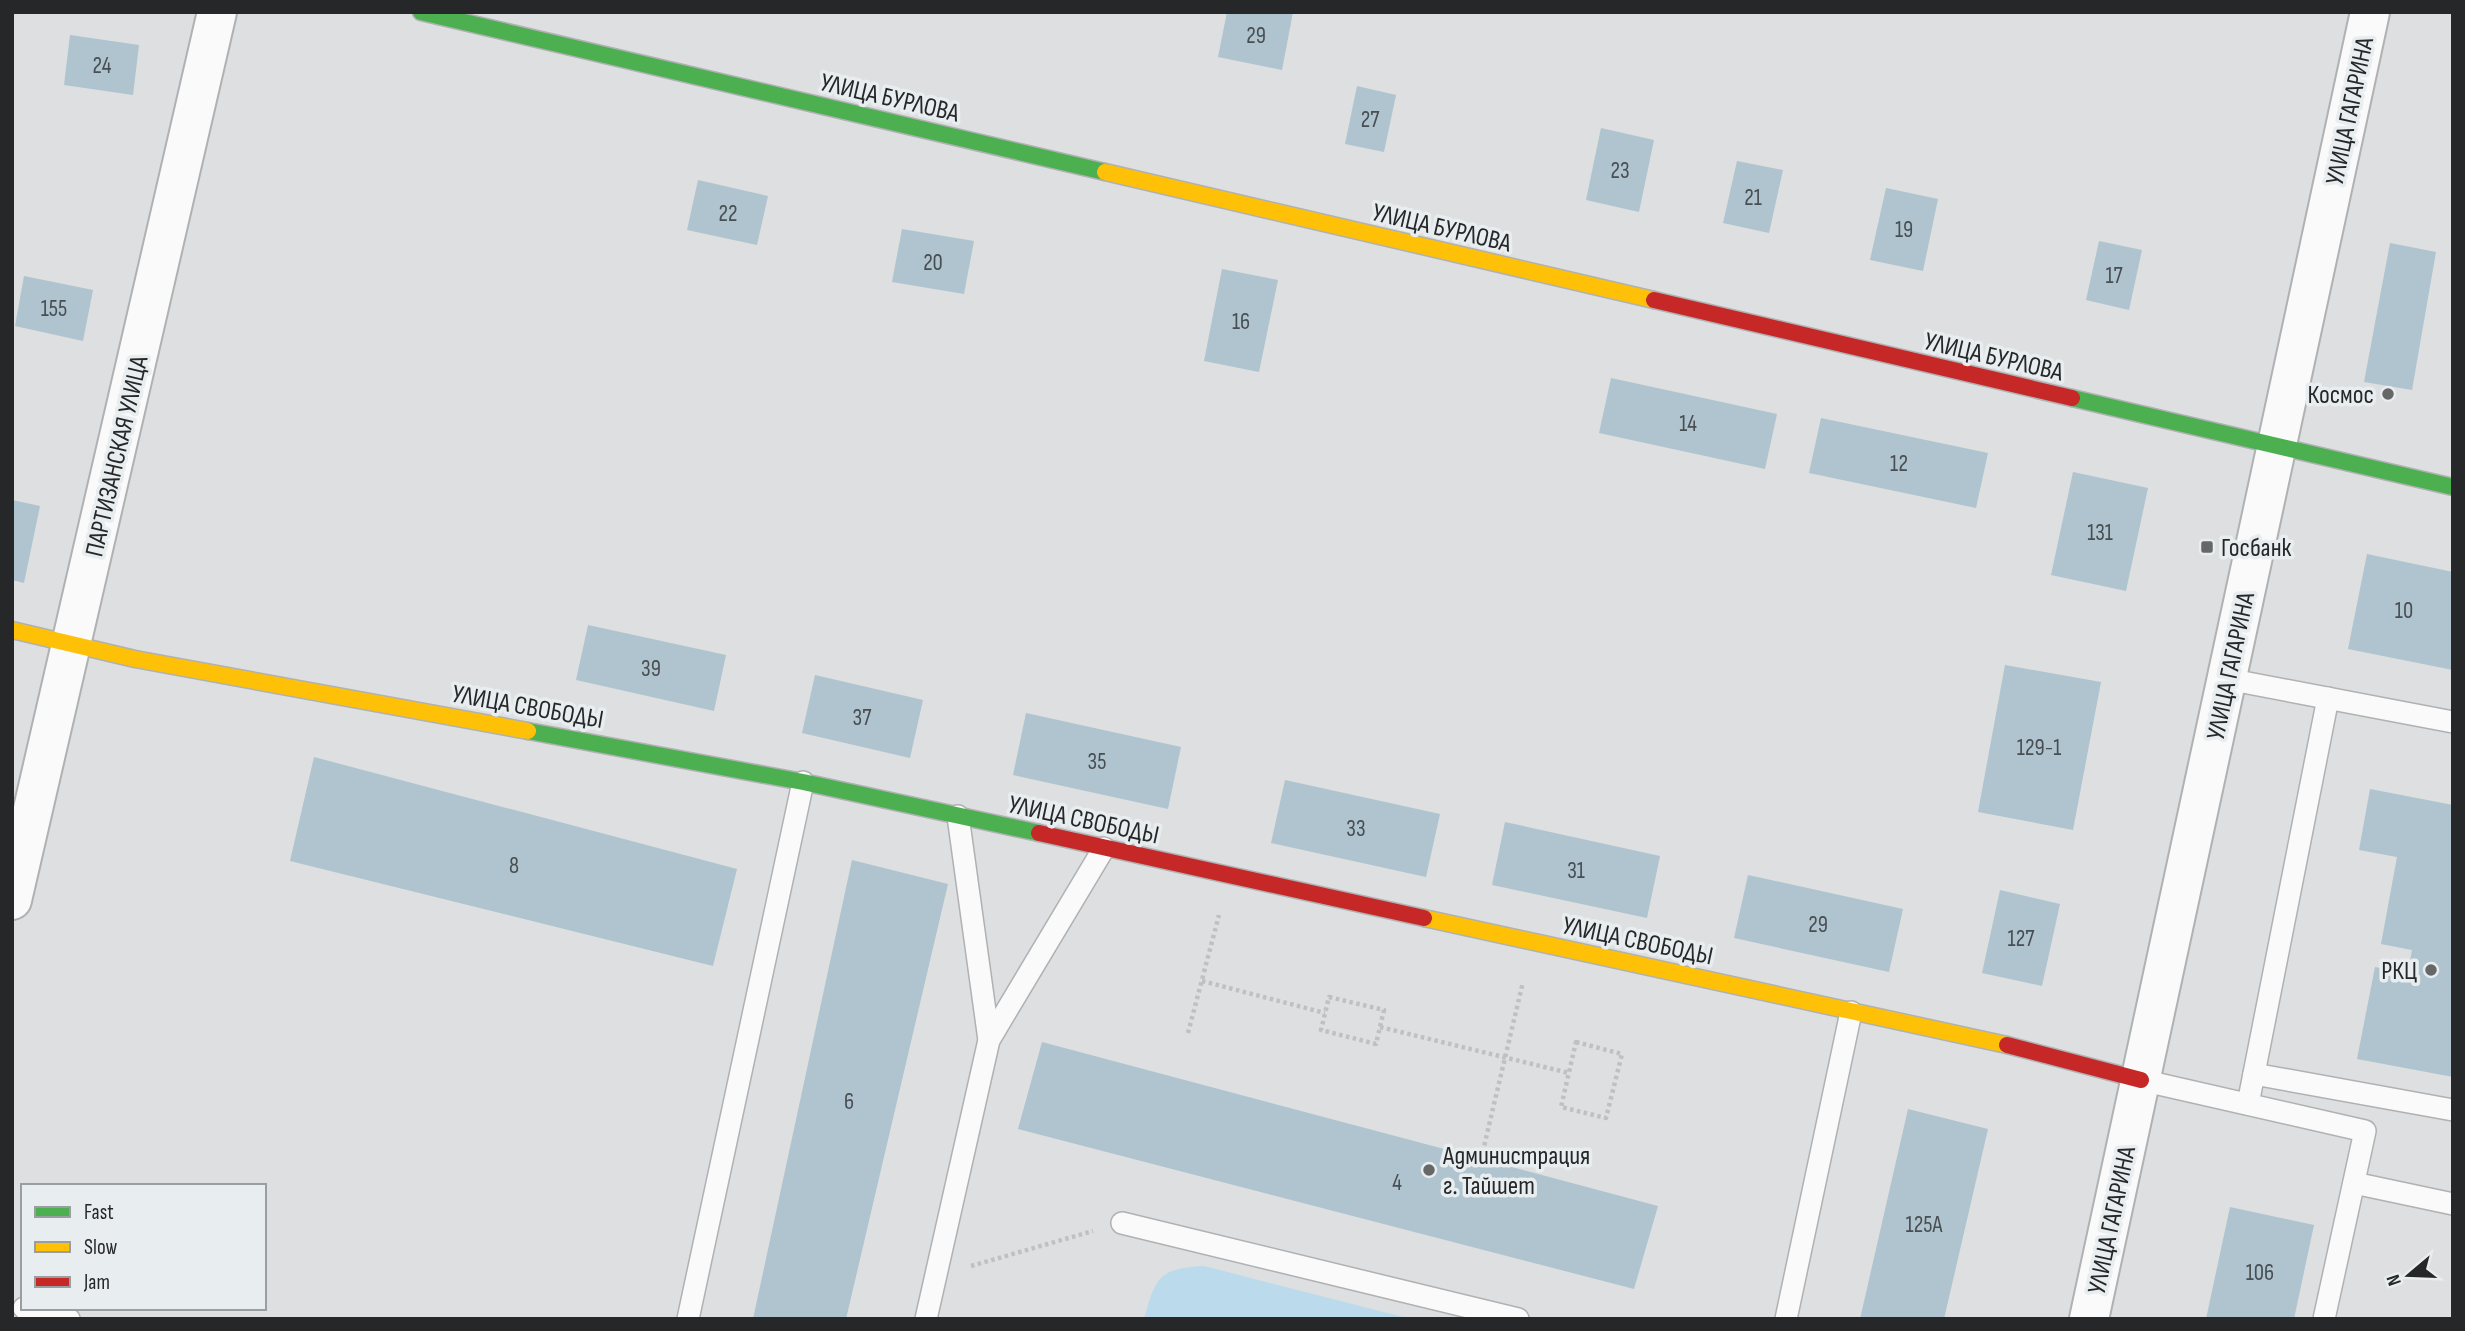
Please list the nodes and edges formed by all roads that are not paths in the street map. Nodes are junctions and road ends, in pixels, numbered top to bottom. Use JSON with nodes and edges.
{"nodes":[{"id":1,"x":217,"y":12,"type":"edge"},
{"id":2,"x":421,"y":12,"type":"edge"},
{"id":3,"x":2370,"y":12,"type":"edge"},
{"id":4,"x":2277,"y":448,"type":"junction"},
{"id":5,"x":2453,"y":487,"type":"edge"},
{"id":6,"x":12,"y":630,"type":"edge"},
{"id":7,"x":73,"y":644,"type":"junction"},
{"id":8,"x":2227,"y":679,"type":"junction"},
{"id":9,"x":2329,"y":698,"type":"junction"},
{"id":10,"x":2453,"y":722,"type":"edge"},
{"id":11,"x":803,"y":782,"type":"junction"},
{"id":12,"x":958,"y":816,"type":"junction"},
{"id":13,"x":1104,"y":848,"type":"junction"},
{"id":14,"x":12,"y":900,"type":"edge"},
{"id":15,"x":1851,"y":1012,"type":"junction"},
{"id":16,"x":989,"y":1040,"type":"junction"},
{"id":17,"x":2254,"y":1074,"type":"junction"},
{"id":18,"x":2141,"y":1080,"type":"junction"},
{"id":19,"x":2248,"y":1104,"type":"junction"},
{"id":20,"x":2453,"y":1110,"type":"edge"},
{"id":21,"x":2354,"y":1184,"type":"junction"},
{"id":22,"x":2453,"y":1203,"type":"edge"},
{"id":23,"x":1122,"y":1223,"type":"road end"},
{"id":24,"x":31,"y":1310,"type":"edge"},
{"id":25,"x":69,"y":1319,"type":"edge"},
{"id":26,"x":688,"y":1319,"type":"edge"},
{"id":27,"x":926,"y":1319,"type":"edge"},
{"id":28,"x":1518,"y":1319,"type":"edge"},
{"id":29,"x":1786,"y":1319,"type":"edge"},
{"id":30,"x":2089,"y":1319,"type":"edge"},
{"id":31,"x":2324,"y":1319,"type":"edge"}],
"edges":[{"from":1,"to":7,"type":"street","name":"ПАРТИЗАНСКАЯ УЛИЦА"},
{"from":2,"to":4,"type":"street","name":"УЛИЦА БУРЛОВА"},
{"from":3,"to":4,"type":"street","name":"УЛИЦА ГАГАРИНА"},
{"from":4,"to":5,"type":"street","name":"УЛИЦА БУРЛОВА"},
{"from":4,"to":8,"type":"street","name":"УЛИЦА ГАГАРИНА"},
{"from":6,"to":7,"type":"street","name":"УЛИЦА СВОБОДЫ"},
{"from":7,"to":11,"type":"street","name":"УЛИЦА СВОБОДЫ"},
{"from":7,"to":14,"type":"street","name":"ПАРТИЗАНСКАЯ УЛИЦА"},
{"from":8,"to":9,"type":"lane"},
{"from":8,"to":18,"type":"street","name":"УЛИЦА ГАГАРИНА"},
{"from":9,"to":10,"type":"lane"},
{"from":9,"to":17,"type":"lane"},
{"from":11,"to":12,"type":"street","name":"УЛИЦА СВОБОДЫ"},
{"from":11,"to":26,"type":"lane"},
{"from":12,"to":13,"type":"street","name":"УЛИЦА СВОБОДЫ"},
{"from":12,"to":16,"type":"lane"},
{"from":13,"to":15,"type":"street","name":"УЛИЦА СВОБОДЫ"},
{"from":13,"to":16,"type":"lane"},
{"from":15,"to":18,"type":"street","name":"УЛИЦА СВОБОДЫ"},
{"from":15,"to":29,"type":"lane"},
{"from":16,"to":27,"type":"lane"},
{"from":17,"to":19,"type":"lane"},
{"from":17,"to":20,"type":"lane"},
{"from":18,"to":19,"type":"lane"},
{"from":18,"to":30,"type":"street","name":"УЛИЦА ГАГАРИНА"},
{"from":19,"to":21,"type":"lane"},
{"from":21,"to":22,"type":"lane"},
{"from":21,"to":31,"type":"lane"},
{"from":23,"to":28,"type":"lane"},
{"from":24,"to":25,"type":"lane"}]}
